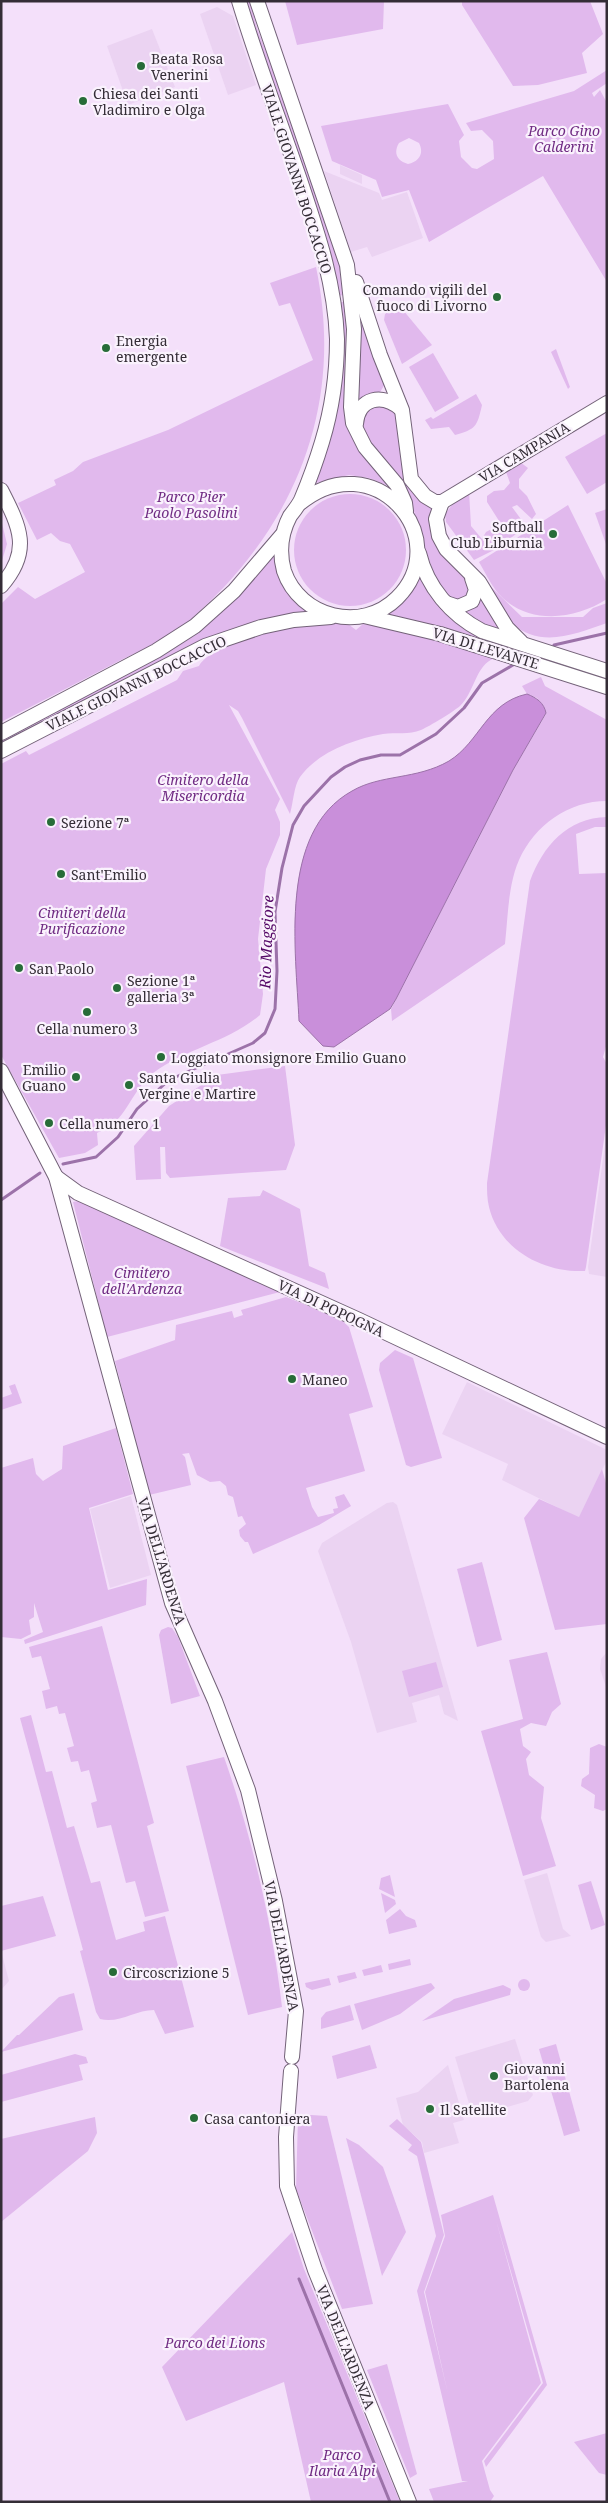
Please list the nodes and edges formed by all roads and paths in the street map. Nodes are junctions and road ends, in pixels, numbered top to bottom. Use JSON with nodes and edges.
{"nodes":[{"id":1,"x":239,"y":1,"type":"edge"},
{"id":2,"x":256,"y":1,"type":"edge"},
{"id":3,"x":347,"y":265,"type":"junction"},
{"id":4,"x":607,"y":403,"type":"edge"},
{"id":5,"x":402,"y":410,"type":"junction"},
{"id":6,"x":356,"y":430,"type":"junction"},
{"id":7,"x":1,"y":490,"type":"edge"},
{"id":8,"x":442,"y":502,"type":"junction"},
{"id":9,"x":299,"y":504,"type":"junction"},
{"id":10,"x":407,"y":515,"type":"junction"},
{"id":11,"x":283,"y":534,"type":"junction"},
{"id":12,"x":416,"y":540,"type":"junction"},
{"id":13,"x":470,"y":573,"type":"junction"},
{"id":14,"x":1,"y":586,"type":"edge"},
{"id":15,"x":446,"y":603,"type":"junction"},
{"id":16,"x":334,"y":616,"type":"junction"},
{"id":17,"x":364,"y":616,"type":"junction"},
{"id":18,"x":524,"y":644,"type":"junction"},
{"id":19,"x":607,"y":671,"type":"edge"},
{"id":20,"x":607,"y":687,"type":"edge"},
{"id":21,"x":1,"y":733,"type":"edge"},
{"id":22,"x":1,"y":751,"type":"edge"},
{"id":23,"x":1,"y":1071,"type":"edge"},
{"id":24,"x":56,"y":1177,"type":"junction"},
{"id":25,"x":607,"y":1437,"type":"edge"},
{"id":26,"x":409,"y":2502,"type":"edge"}],
"edges":[{"from":1,"to":9,"type":"main road","name":"VIALE GIOVANNI BOCCACCIO"},
{"from":2,"to":3,"type":"main road","name":"VIALE GIOVANNI BOCCACCIO"},
{"from":3,"to":5,"type":"main road","name":"VIALE GIOVANNI BOCCACCIO"},
{"from":3,"to":6,"type":"main road","name":"VIALE GIOVANNI BOCCACCIO"},
{"from":4,"to":8,"type":"main road","name":"VIA CAMPANIA"},
{"from":5,"to":6,"type":"main road"},
{"from":5,"to":8,"type":"main road","name":"VIALE GIOVANNI BOCCACCIO"},
{"from":6,"to":10,"type":"main road","name":"VIALE GIOVANNI BOCCACCIO"},
{"from":7,"to":14,"type":"main road"},
{"from":8,"to":13,"type":"main road","name":"VIA DI LEVANTE"},
{"from":9,"to":10,"type":"main road","name":"VIALE GIOVANNI BOCCACCIO"},
{"from":9,"to":11,"type":"main road","name":"VIALE GIOVANNI BOCCACCIO"},
{"from":10,"to":12,"type":"main road","name":"VIALE GIOVANNI BOCCACCIO"},
{"from":11,"to":16,"type":"main road","name":"VIALE GIOVANNI BOCCACCIO"},
{"from":11,"to":21,"type":"main road","name":"VIALE GIOVANNI BOCCACCIO"},
{"from":12,"to":15,"type":"main road","name":"VIA DI LEVANTE"},
{"from":12,"to":17,"type":"main road","name":"VIALE GIOVANNI BOCCACCIO"},
{"from":13,"to":15,"type":"main road"},
{"from":13,"to":18,"type":"main road","name":"VIA DI LEVANTE"},
{"from":15,"to":18,"type":"main road","name":"VIA DI LEVANTE"},
{"from":16,"to":17,"type":"main road","name":"VIALE GIOVANNI BOCCACCIO"},
{"from":16,"to":22,"type":"main road","name":"VIALE GIOVANNI BOCCACCIO"},
{"from":17,"to":20,"type":"main road","name":"VIA DI LEVANTE"},
{"from":18,"to":19,"type":"main road","name":"VIA DI LEVANTE"},
{"from":23,"to":24,"type":"main road","name":"VIA DELL'ARDENZA"},
{"from":24,"to":25,"type":"main road","name":"VIA DI POPOGNA"},
{"from":24,"to":26,"type":"main road","name":"VIA DELL'ARDENZA"}]}
